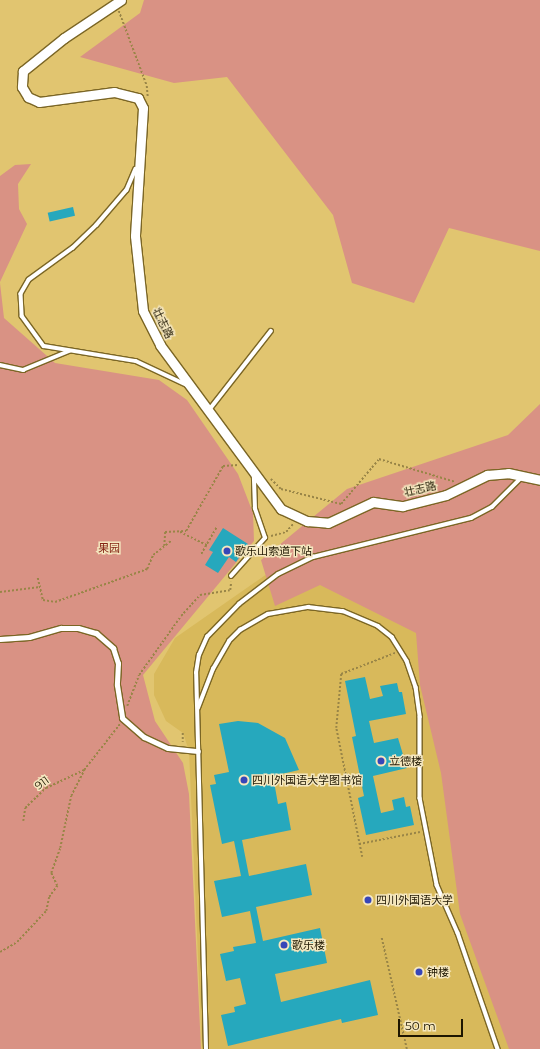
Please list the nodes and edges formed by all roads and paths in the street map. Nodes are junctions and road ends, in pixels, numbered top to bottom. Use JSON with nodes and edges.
{"nodes":[{"id":1,"x":121,"y":0,"type":"edge"},
{"id":2,"x":120,"y":14,"type":"dead end"},
{"id":3,"x":149,"y":95,"type":"dead end"},
{"id":4,"x":142,"y":157,"type":"junction"},
{"id":5,"x":271,"y":331,"type":"dead end"},
{"id":6,"x":70,"y":351,"type":"junction"},
{"id":7,"x":0,"y":364,"type":"edge"},
{"id":8,"x":191,"y":387,"type":"junction"},
{"id":9,"x":208,"y":410,"type":"junction"},
{"id":10,"x":235,"y":466,"type":"dead end"},
{"id":11,"x":254,"y":473,"type":"junction"},
{"id":12,"x":523,"y":476,"type":"junction"},
{"id":13,"x":270,"y":478,"type":"dead end"},
{"id":14,"x":540,"y":480,"type":"edge"},
{"id":15,"x":460,"y":488,"type":"junction"},
{"id":16,"x":217,"y":526,"type":"dead end"},
{"id":17,"x":291,"y":526,"type":"dead end"},
{"id":18,"x":178,"y":531,"type":"junction"},
{"id":19,"x":265,"y":538,"type":"junction"},
{"id":20,"x":171,"y":541,"type":"dead end"},
{"id":21,"x":207,"y":545,"type":"junction"},
{"id":22,"x":164,"y":546,"type":"junction"},
{"id":23,"x":201,"y":554,"type":"dead end"},
{"id":24,"x":231,"y":576,"type":"joint"},
{"id":25,"x":38,"y":578,"type":"dead end"},
{"id":26,"x":40,"y":587,"type":"junction"},
{"id":27,"x":0,"y":592,"type":"edge"},
{"id":28,"x":0,"y":639,"type":"edge"},
{"id":29,"x":402,"y":650,"type":"junction"},
{"id":30,"x":197,"y":710,"type":"junction"},
{"id":31,"x":122,"y":718,"type":"junction"},
{"id":32,"x":183,"y":733,"type":"dead end"},
{"id":33,"x":183,"y":750,"type":"junction"},
{"id":34,"x":198,"y":751,"type":"junction"},
{"id":35,"x":84,"y":770,"type":"junction"},
{"id":36,"x":23,"y":821,"type":"dead end"},
{"id":37,"x":426,"y":830,"type":"junction"},
{"id":38,"x":360,"y":844,"type":"junction"},
{"id":39,"x":362,"y":857,"type":"dead end"},
{"id":40,"x":382,"y":938,"type":"dead end"},
{"id":41,"x":0,"y":952,"type":"edge"},
{"id":42,"x":206,"y":1049,"type":"edge"},
{"id":43,"x":407,"y":1049,"type":"edge"},
{"id":44,"x":498,"y":1049,"type":"edge"}],
"edges":[{"from":1,"to":4,"type":"street","name":"壮志路"},
{"from":2,"to":3,"type":"path"},
{"from":4,"to":6,"type":"lane"},
{"from":4,"to":8,"type":"street","name":"壮志路"},
{"from":5,"to":9,"type":"lane"},
{"from":6,"to":7,"type":"lane"},
{"from":6,"to":8,"type":"lane"},
{"from":8,"to":9,"type":"street","name":"壮志路"},
{"from":9,"to":11,"type":"street","name":"壮志路"},
{"from":10,"to":18,"type":"path"},
{"from":11,"to":15,"type":"street","name":"壮志路"},
{"from":11,"to":19,"type":"lane"},
{"from":12,"to":14,"type":"street","name":"壮志路"},
{"from":12,"to":15,"type":"street","name":"壮志路"},
{"from":12,"to":30,"type":"lane"},
{"from":13,"to":15,"type":"path"},
{"from":16,"to":21,"type":"path"},
{"from":17,"to":19,"type":"path"},
{"from":18,"to":21,"type":"path"},
{"from":18,"to":22,"type":"path"},
{"from":19,"to":24,"type":"lane"},
{"from":20,"to":22,"type":"path"},
{"from":21,"to":23,"type":"path"},
{"from":22,"to":26,"type":"path"},
{"from":24,"to":31,"type":"path"},
{"from":25,"to":26,"type":"path"},
{"from":26,"to":27,"type":"path"},
{"from":28,"to":31,"type":"street"},
{"from":29,"to":30,"type":"lane"},
{"from":29,"to":37,"type":"lane"},
{"from":29,"to":38,"type":"path"},
{"from":30,"to":34,"type":"lane"},
{"from":31,"to":33,"type":"street"},
{"from":31,"to":35,"type":"path"},
{"from":32,"to":33,"type":"path"},
{"from":33,"to":34,"type":"street"},
{"from":34,"to":42,"type":"lane"},
{"from":35,"to":36,"type":"path","name":"911"},
{"from":35,"to":41,"type":"path"},
{"from":37,"to":38,"type":"path"},
{"from":37,"to":44,"type":"lane"},
{"from":38,"to":39,"type":"path"},
{"from":40,"to":43,"type":"path"}]}
